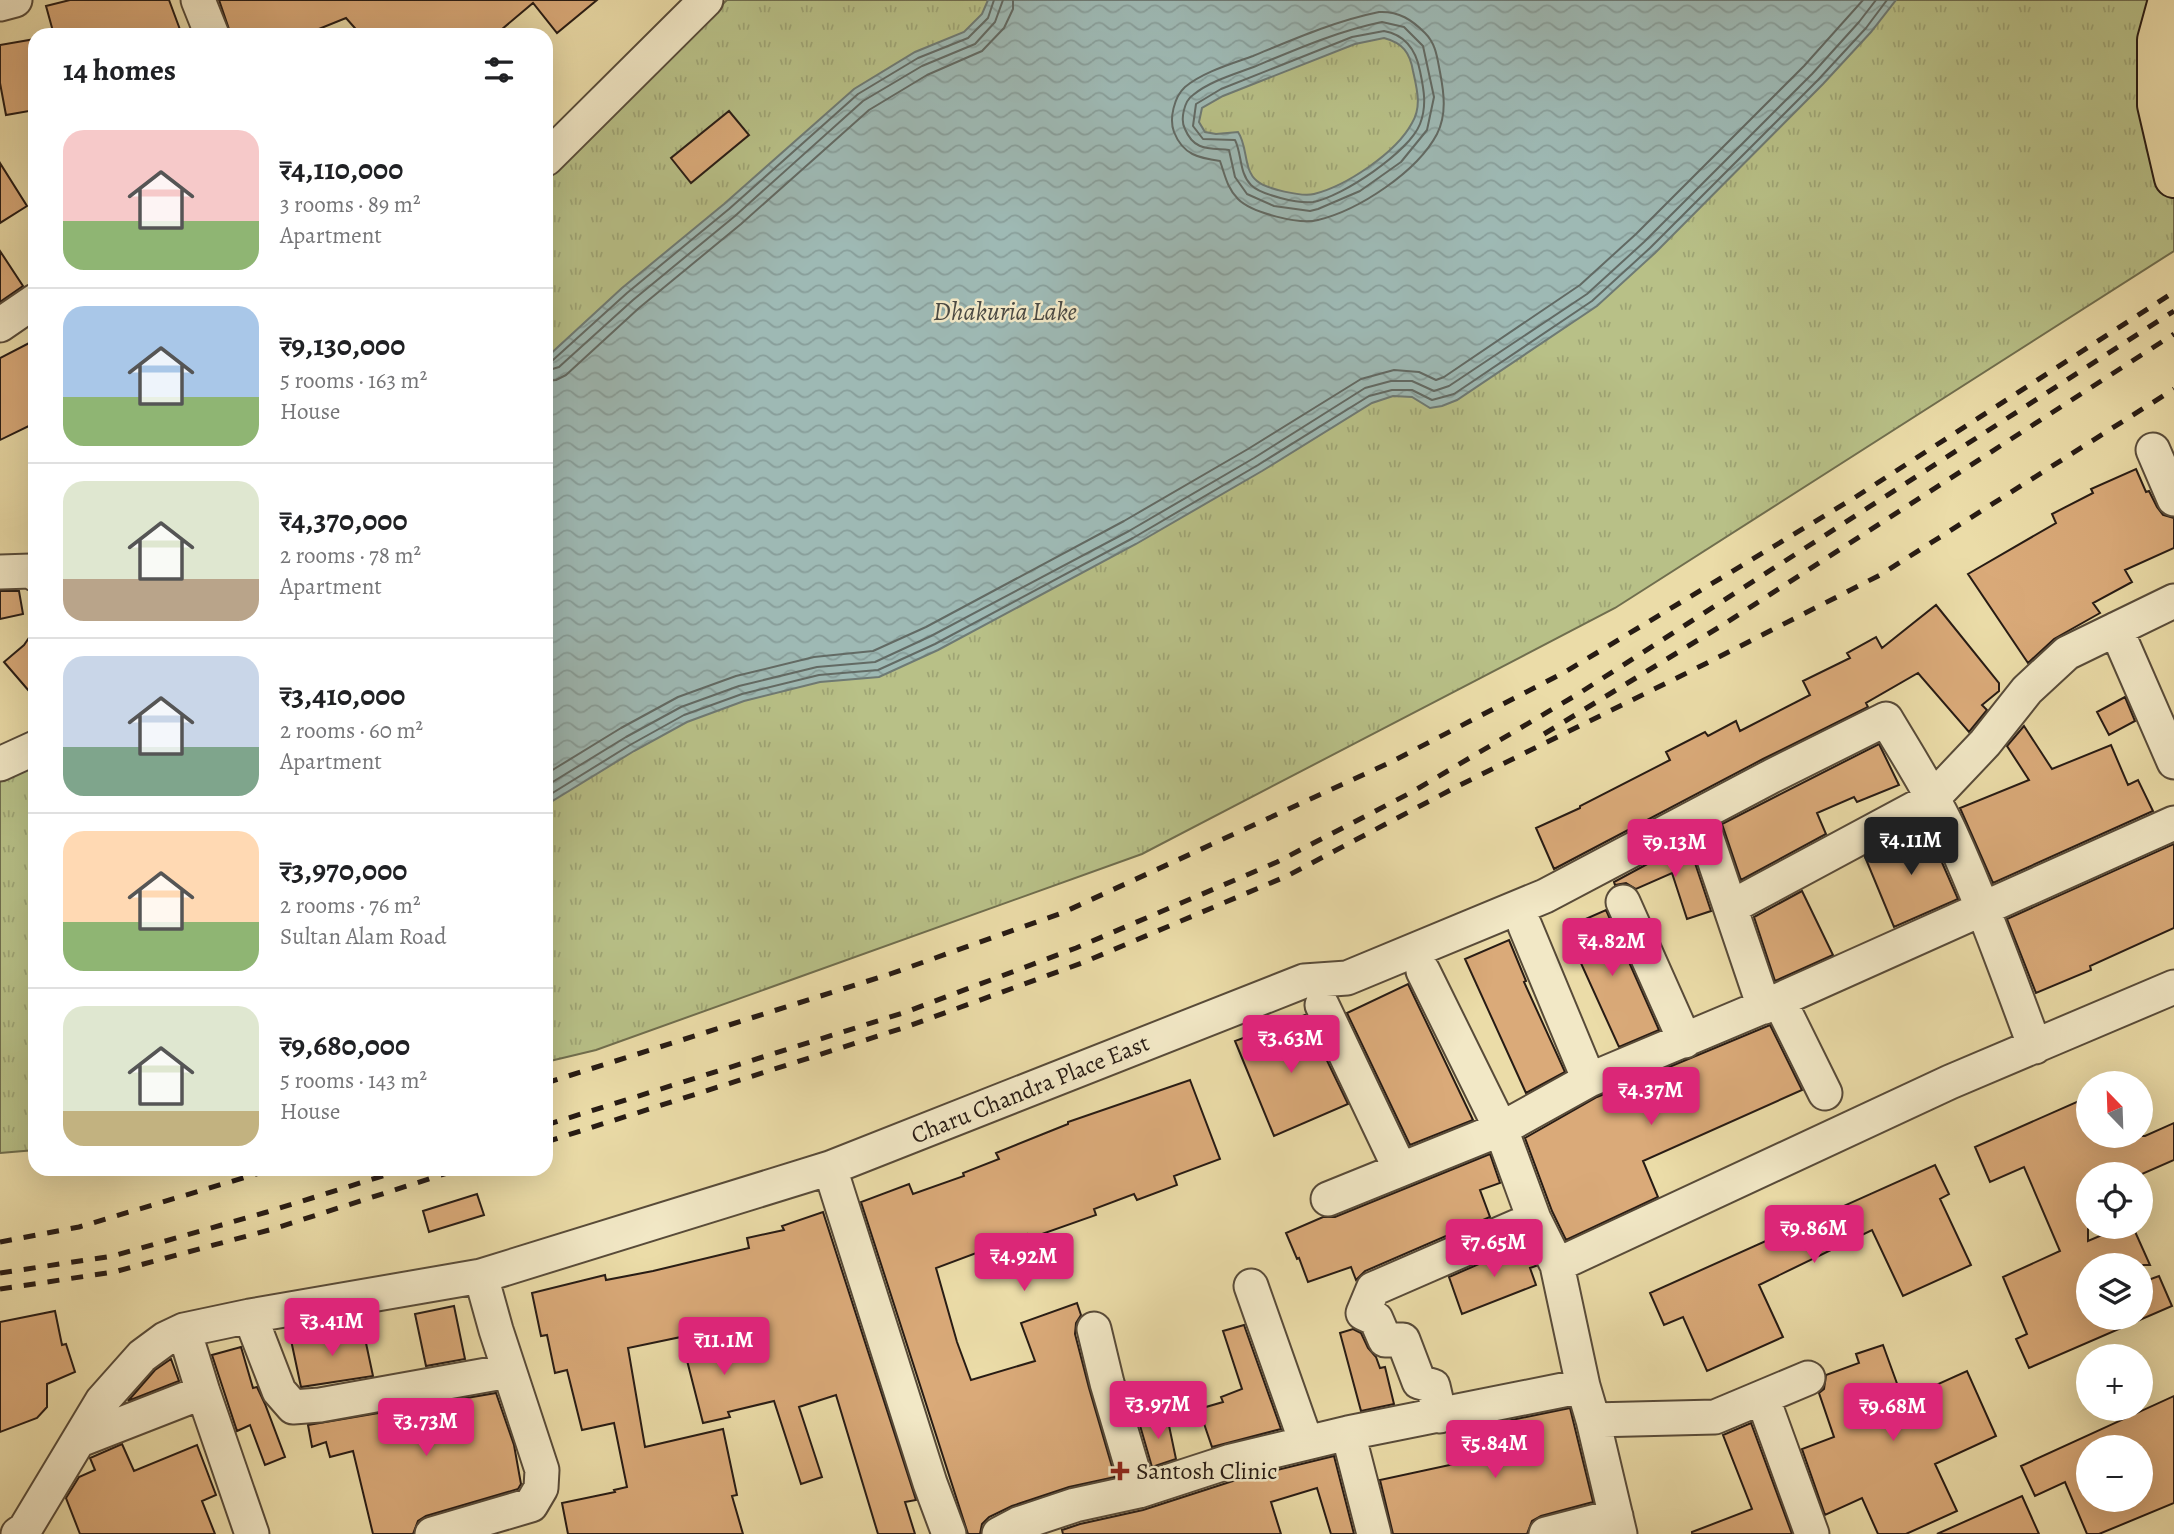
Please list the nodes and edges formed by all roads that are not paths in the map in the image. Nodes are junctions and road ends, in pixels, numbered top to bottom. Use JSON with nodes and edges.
{"nodes":[{"id":1,"x":15,"y":0,"type":"edge"},
{"id":2,"x":198,"y":0,"type":"edge"},
{"id":3,"x":706,"y":0,"type":"edge"},
{"id":4,"x":2168,"y":0,"type":"edge"},
{"id":5,"x":0,"y":4,"type":"edge"},
{"id":6,"x":209,"y":28,"type":"edge"},
{"id":7,"x":553,"y":152,"type":"edge"},
{"id":8,"x":2174,"y":178,"type":"edge"},
{"id":9,"x":28,"y":306,"type":"edge"},
{"id":10,"x":0,"y":326,"type":"edge"},
{"id":11,"x":2153,"y":450,"type":"dead end"},
{"id":12,"x":2174,"y":499,"type":"edge"},
{"id":13,"x":28,"y":571,"type":"edge"},
{"id":14,"x":0,"y":572,"type":"edge"},
{"id":15,"x":2174,"y":601,"type":"edge"},
{"id":16,"x":2116,"y":629,"type":"junction"},
{"id":17,"x":28,"y":751,"type":"edge"},
{"id":18,"x":2174,"y":762,"type":"edge"},
{"id":19,"x":0,"y":764,"type":"edge"},
{"id":20,"x":1932,"y":799,"type":"junction"},
{"id":21,"x":1699,"y":815,"type":"junction"},
{"id":22,"x":2174,"y":823,"type":"edge"},
{"id":23,"x":1623,"y":902,"type":"dead end"},
{"id":24,"x":1731,"y":907,"type":"junction"},
{"id":25,"x":1983,"y":910,"type":"junction"},
{"id":26,"x":1525,"y":926,"type":"dead end"},
{"id":27,"x":1423,"y":971,"type":"dead end"},
{"id":28,"x":2174,"y":987,"type":"edge"},
{"id":29,"x":1772,"y":1003,"type":"junction"},
{"id":30,"x":1322,"y":1005,"type":"dead end"},
{"id":31,"x":1685,"y":1041,"type":"junction"},
{"id":32,"x":2035,"y":1047,"type":"junction"},
{"id":33,"x":1589,"y":1080,"type":"junction"},
{"id":34,"x":1825,"y":1093,"type":"dead end"},
{"id":35,"x":1501,"y":1129,"type":"junction"},
{"id":36,"x":830,"y":1168,"type":"junction"},
{"id":37,"x":1400,"y":1169,"type":"junction"},
{"id":38,"x":1328,"y":1199,"type":"dead end"},
{"id":39,"x":1534,"y":1219,"type":"junction"},
{"id":40,"x":1557,"y":1265,"type":"junction"},
{"id":41,"x":481,"y":1276,"type":"junction"},
{"id":42,"x":1251,"y":1286,"type":"dead end"},
{"id":43,"x":250,"y":1316,"type":"junction"},
{"id":44,"x":1094,"y":1329,"type":"dead end"},
{"id":45,"x":184,"y":1330,"type":"junction"},
{"id":46,"x":509,"y":1371,"type":"junction"},
{"id":47,"x":1808,"y":1378,"type":"dead end"},
{"id":48,"x":1583,"y":1385,"type":"junction"},
{"id":49,"x":203,"y":1392,"type":"junction"},
{"id":50,"x":1763,"y":1399,"type":"junction"},
{"id":51,"x":1440,"y":1416,"type":"junction"},
{"id":52,"x":1594,"y":1420,"type":"junction"},
{"id":53,"x":1349,"y":1433,"type":"junction"},
{"id":54,"x":80,"y":1440,"type":"junction"},
{"id":55,"x":1306,"y":1442,"type":"junction"},
{"id":56,"x":1139,"y":1491,"type":"junction"},
{"id":57,"x":1618,"y":1525,"type":"edge"},
{"id":58,"x":18,"y":1534,"type":"edge"},
{"id":59,"x":252,"y":1534,"type":"edge"},
{"id":60,"x":432,"y":1534,"type":"edge"},
{"id":61,"x":949,"y":1534,"type":"edge"},
{"id":62,"x":999,"y":1534,"type":"edge"},
{"id":63,"x":1374,"y":1534,"type":"edge"},
{"id":64,"x":1546,"y":1534,"type":"edge"},
{"id":65,"x":1812,"y":1534,"type":"edge"}],
"edges":[{"from":1,"to":5,"type":"street"},
{"from":2,"to":6,"type":"street"},
{"from":3,"to":7,"type":"street"},
{"from":4,"to":8,"type":"main road"},
{"from":9,"to":10,"type":"street"},
{"from":11,"to":12,"type":"street"},
{"from":13,"to":14,"type":"street"},
{"from":15,"to":16,"type":"street"},
{"from":16,"to":18,"type":"street"},
{"from":16,"to":20,"type":"street"},
{"from":17,"to":19,"type":"street"},
{"from":20,"to":21,"type":"street","name":"Charu Chandra Place East"},
{"from":20,"to":24,"type":"street"},
{"from":20,"to":25,"type":"street","name":"Charu Chandra Place East"},
{"from":21,"to":24,"type":"street"},
{"from":21,"to":36,"type":"street","name":"Charu Chandra Place East"},
{"from":22,"to":25,"type":"street"},
{"from":23,"to":31,"type":"street"},
{"from":24,"to":29,"type":"street"},
{"from":25,"to":29,"type":"street"},
{"from":25,"to":32,"type":"street","name":"Charu Chandra Place East"},
{"from":26,"to":33,"type":"street"},
{"from":27,"to":35,"type":"street"},
{"from":28,"to":32,"type":"street"},
{"from":29,"to":31,"type":"street"},
{"from":29,"to":34,"type":"street"},
{"from":30,"to":37,"type":"street"},
{"from":31,"to":33,"type":"street"},
{"from":32,"to":40,"type":"street"},
{"from":33,"to":35,"type":"street"},
{"from":35,"to":37,"type":"street"},
{"from":35,"to":39,"type":"street"},
{"from":36,"to":41,"type":"street","name":"Charu Chandra Place East"},
{"from":36,"to":61,"type":"street"},
{"from":37,"to":38,"type":"street"},
{"from":39,"to":40,"type":"street"},
{"from":39,"to":51,"type":"street"},
{"from":40,"to":48,"type":"street"},
{"from":41,"to":43,"type":"street","name":"Charu Chandra Place East"},
{"from":41,"to":46,"type":"street"},
{"from":42,"to":55,"type":"street"},
{"from":43,"to":45,"type":"street","name":"Charu Chandra Place East"},
{"from":43,"to":46,"type":"street"},
{"from":44,"to":56,"type":"street"},
{"from":45,"to":49,"type":"street"},
{"from":45,"to":54,"type":"street","name":"Charu Chandra Place East"},
{"from":46,"to":60,"type":"street"},
{"from":47,"to":50,"type":"street"},
{"from":48,"to":51,"type":"street"},
{"from":48,"to":52,"type":"street"},
{"from":49,"to":54,"type":"street"},
{"from":49,"to":59,"type":"street"},
{"from":50,"to":52,"type":"street"},
{"from":50,"to":65,"type":"street"},
{"from":51,"to":53,"type":"street"},
{"from":52,"to":57,"type":"street"},
{"from":53,"to":55,"type":"street"},
{"from":53,"to":63,"type":"street"},
{"from":54,"to":58,"type":"street","name":"Charu Chandra Place East"},
{"from":55,"to":56,"type":"street"},
{"from":56,"to":62,"type":"street"},
{"from":57,"to":64,"type":"street"}]}
